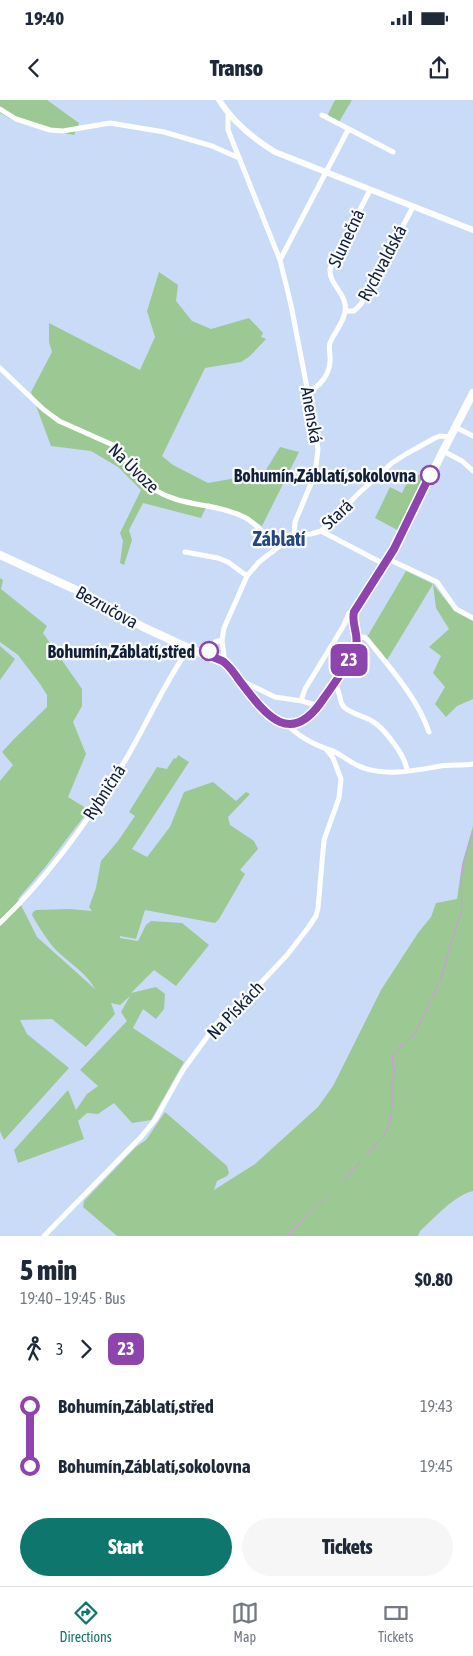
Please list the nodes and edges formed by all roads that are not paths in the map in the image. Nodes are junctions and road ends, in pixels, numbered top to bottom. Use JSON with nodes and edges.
{"nodes":[{"id":1,"x":219,"y":100,"type":"edge"},
{"id":2,"x":0,"y":109,"type":"edge"},
{"id":3,"x":228,"y":115,"type":"junction"},
{"id":4,"x":322,"y":116,"type":"dead end"},
{"id":5,"x":348,"y":130,"type":"junction"},
{"id":6,"x":393,"y":152,"type":"dead end"},
{"id":7,"x":239,"y":158,"type":"junction"},
{"id":8,"x":326,"y":172,"type":"junction"},
{"id":9,"x":370,"y":190,"type":"junction"},
{"id":10,"x":413,"y":207,"type":"junction"},
{"id":11,"x":473,"y":230,"type":"edge"},
{"id":12,"x":280,"y":260,"type":"junction"},
{"id":13,"x":345,"y":311,"type":"junction"},
{"id":14,"x":0,"y":368,"type":"edge"},
{"id":15,"x":308,"y":391,"type":"junction"},
{"id":16,"x":473,"y":393,"type":"edge"},
{"id":17,"x":455,"y":427,"type":"junction"},
{"id":18,"x":473,"y":436,"type":"edge"},
{"id":19,"x":450,"y":437,"type":"junction"},
{"id":20,"x":443,"y":451,"type":"junction"},
{"id":21,"x":473,"y":472,"type":"edge"},
{"id":22,"x":321,"y":530,"type":"junction"},
{"id":23,"x":294,"y":535,"type":"junction"},
{"id":24,"x":276,"y":547,"type":"junction"},
{"id":25,"x":185,"y":552,"type":"dead end"},
{"id":26,"x":0,"y":554,"type":"edge"},
{"id":27,"x":386,"y":562,"type":"junction"},
{"id":28,"x":247,"y":576,"type":"junction"},
{"id":29,"x":354,"y":612,"type":"junction"},
{"id":30,"x":473,"y":618,"type":"edge"},
{"id":31,"x":356,"y":638,"type":"junction"},
{"id":32,"x":222,"y":640,"type":"junction"},
{"id":33,"x":189,"y":648,"type":"junction"},
{"id":34,"x":207,"y":655,"type":"junction"},
{"id":35,"x":224,"y":662,"type":"junction"},
{"id":36,"x":239,"y":680,"type":"junction"},
{"id":37,"x":334,"y":683,"type":"junction"},
{"id":38,"x":301,"y":701,"type":"junction"},
{"id":39,"x":319,"y":706,"type":"junction"},
{"id":40,"x":288,"y":725,"type":"junction"},
{"id":41,"x":429,"y":732,"type":"dead end"},
{"id":42,"x":326,"y":749,"type":"junction"},
{"id":43,"x":473,"y":764,"type":"edge"},
{"id":44,"x":407,"y":771,"type":"junction"},
{"id":45,"x":0,"y":922,"type":"edge"},
{"id":46,"x":44,"y":1236,"type":"edge"}],
"edges":[{"from":1,"to":3,"type":"street","name":"Rychvaldská"},
{"from":2,"to":7,"type":"street"},
{"from":3,"to":7,"type":"street","name":"Anenská"},
{"from":3,"to":8,"type":"street","name":"Rychvaldská"},
{"from":4,"to":5,"type":"street"},
{"from":5,"to":6,"type":"street"},
{"from":5,"to":8,"type":"street"},
{"from":7,"to":12,"type":"street","name":"Anenská"},
{"from":8,"to":9,"type":"street","name":"Rychvaldská"},
{"from":8,"to":12,"type":"street"},
{"from":9,"to":10,"type":"street","name":"Rychvaldská"},
{"from":9,"to":13,"type":"street","name":"Slunečná"},
{"from":10,"to":11,"type":"street","name":"Rychvaldská"},
{"from":10,"to":13,"type":"street","name":"Rychvaldská"},
{"from":12,"to":15,"type":"street","name":"Anenská"},
{"from":13,"to":15,"type":"street"},
{"from":14,"to":24,"type":"street","name":"Na Úvoze"},
{"from":15,"to":23,"type":"street","name":"Anenská"},
{"from":16,"to":17,"type":"main road"},
{"from":17,"to":18,"type":"street"},
{"from":17,"to":19,"type":"main road"},
{"from":19,"to":20,"type":"main road"},
{"from":19,"to":22,"type":"street","name":"Stará"},
{"from":20,"to":21,"type":"street"},
{"from":20,"to":27,"type":"main road"},
{"from":22,"to":23,"type":"street","name":"Stará"},
{"from":22,"to":27,"type":"street"},
{"from":23,"to":24,"type":"street"},
{"from":24,"to":28,"type":"street"},
{"from":25,"to":28,"type":"street"},
{"from":26,"to":33,"type":"main road","name":"Bezručova"},
{"from":27,"to":29,"type":"main road"},
{"from":27,"to":30,"type":"street"},
{"from":28,"to":32,"type":"street"},
{"from":29,"to":31,"type":"main road"},
{"from":29,"to":38,"type":"street"},
{"from":31,"to":37,"type":"main road"},
{"from":31,"to":41,"type":"street"},
{"from":32,"to":34,"type":"street"},
{"from":32,"to":35,"type":"street"},
{"from":33,"to":34,"type":"main road","name":"Bezručova"},
{"from":33,"to":45,"type":"street","name":"Rybničná"},
{"from":34,"to":35,"type":"main road","name":"Bezručova"},
{"from":35,"to":36,"type":"main road","name":"Bezručova"},
{"from":36,"to":38,"type":"street"},
{"from":36,"to":40,"type":"main road","name":"Bezručova"},
{"from":37,"to":39,"type":"main road"},
{"from":37,"to":44,"type":"street"},
{"from":38,"to":39,"type":"street"},
{"from":39,"to":40,"type":"main road"},
{"from":40,"to":42,"type":"street"},
{"from":42,"to":44,"type":"street"},
{"from":42,"to":46,"type":"street","name":"Na Pískách"},
{"from":43,"to":44,"type":"street"}]}
